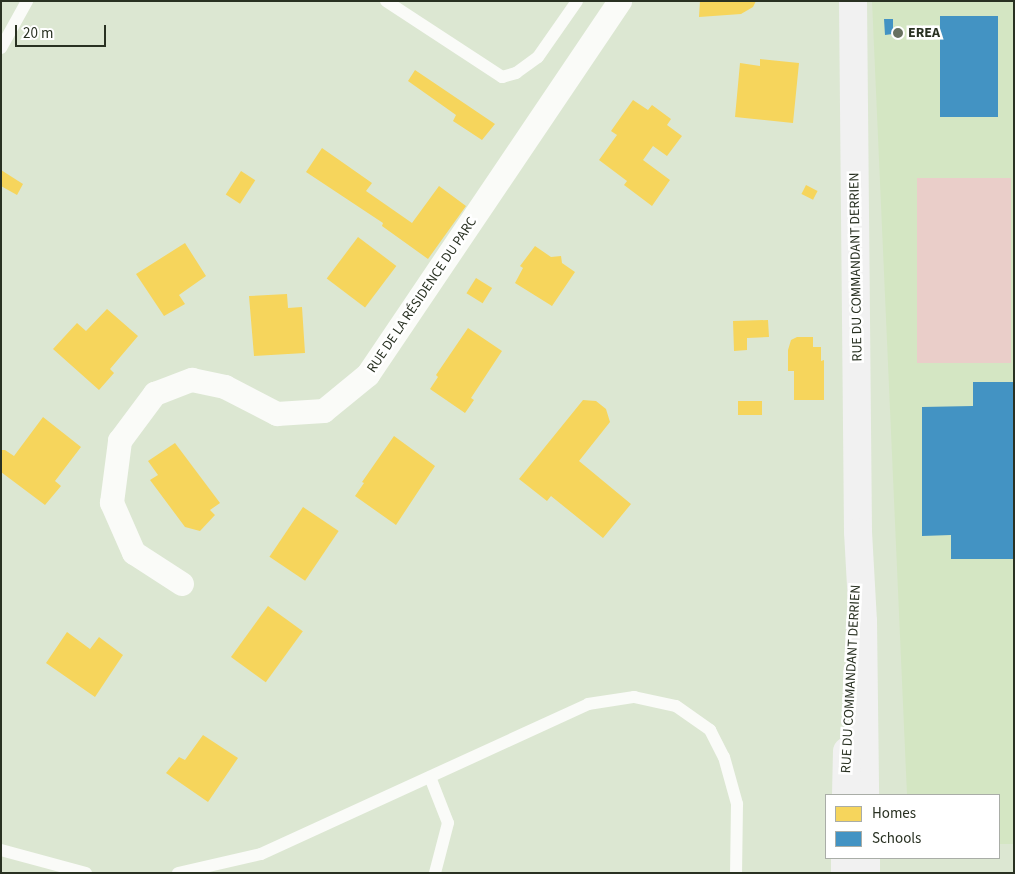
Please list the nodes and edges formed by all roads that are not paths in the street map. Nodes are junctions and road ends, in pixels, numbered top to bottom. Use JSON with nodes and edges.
{"nodes":[{"id":1,"x":27,"y":1,"type":"edge"},
{"id":2,"x":386,"y":1,"type":"edge"},
{"id":3,"x":577,"y":1,"type":"edge"},
{"id":4,"x":620,"y":1,"type":"edge"},
{"id":5,"x":853,"y":1,"type":"edge"},
{"id":6,"x":1,"y":48,"type":"edge"},
{"id":7,"x":858,"y":532,"type":"junction"},
{"id":8,"x":182,"y":584,"type":"dead end"},
{"id":9,"x":430,"y":777,"type":"junction"},
{"id":10,"x":846,"y":794,"type":"edge"},
{"id":11,"x":865,"y":794,"type":"edge"},
{"id":12,"x":1,"y":850,"type":"edge"},
{"id":13,"x":845,"y":859,"type":"edge"},
{"id":14,"x":866,"y":859,"type":"edge"},
{"id":15,"x":86,"y":873,"type":"edge"},
{"id":16,"x":178,"y":873,"type":"edge"},
{"id":17,"x":435,"y":873,"type":"edge"},
{"id":18,"x":736,"y":873,"type":"edge"},
{"id":19,"x":845,"y":873,"type":"edge"},
{"id":20,"x":866,"y":873,"type":"edge"}],
"edges":[{"from":1,"to":6,"type":"lane"},
{"from":2,"to":3,"type":"lane"},
{"from":4,"to":8,"type":"street","name":"RUE DE LA RÉSIDENCE DU PARC"},
{"from":5,"to":7,"type":"main road","name":"RUE DU COMMANDANT DERRIEN"},
{"from":7,"to":10,"type":"main road","name":"RUE DU COMMANDANT DERRIEN"},
{"from":7,"to":11,"type":"main road","name":"RUE DU COMMANDANT DERRIEN"},
{"from":9,"to":16,"type":"lane"},
{"from":9,"to":17,"type":"lane"},
{"from":9,"to":18,"type":"lane"},
{"from":12,"to":15,"type":"lane"},
{"from":13,"to":19,"type":"main road"},
{"from":14,"to":20,"type":"main road"}]}
